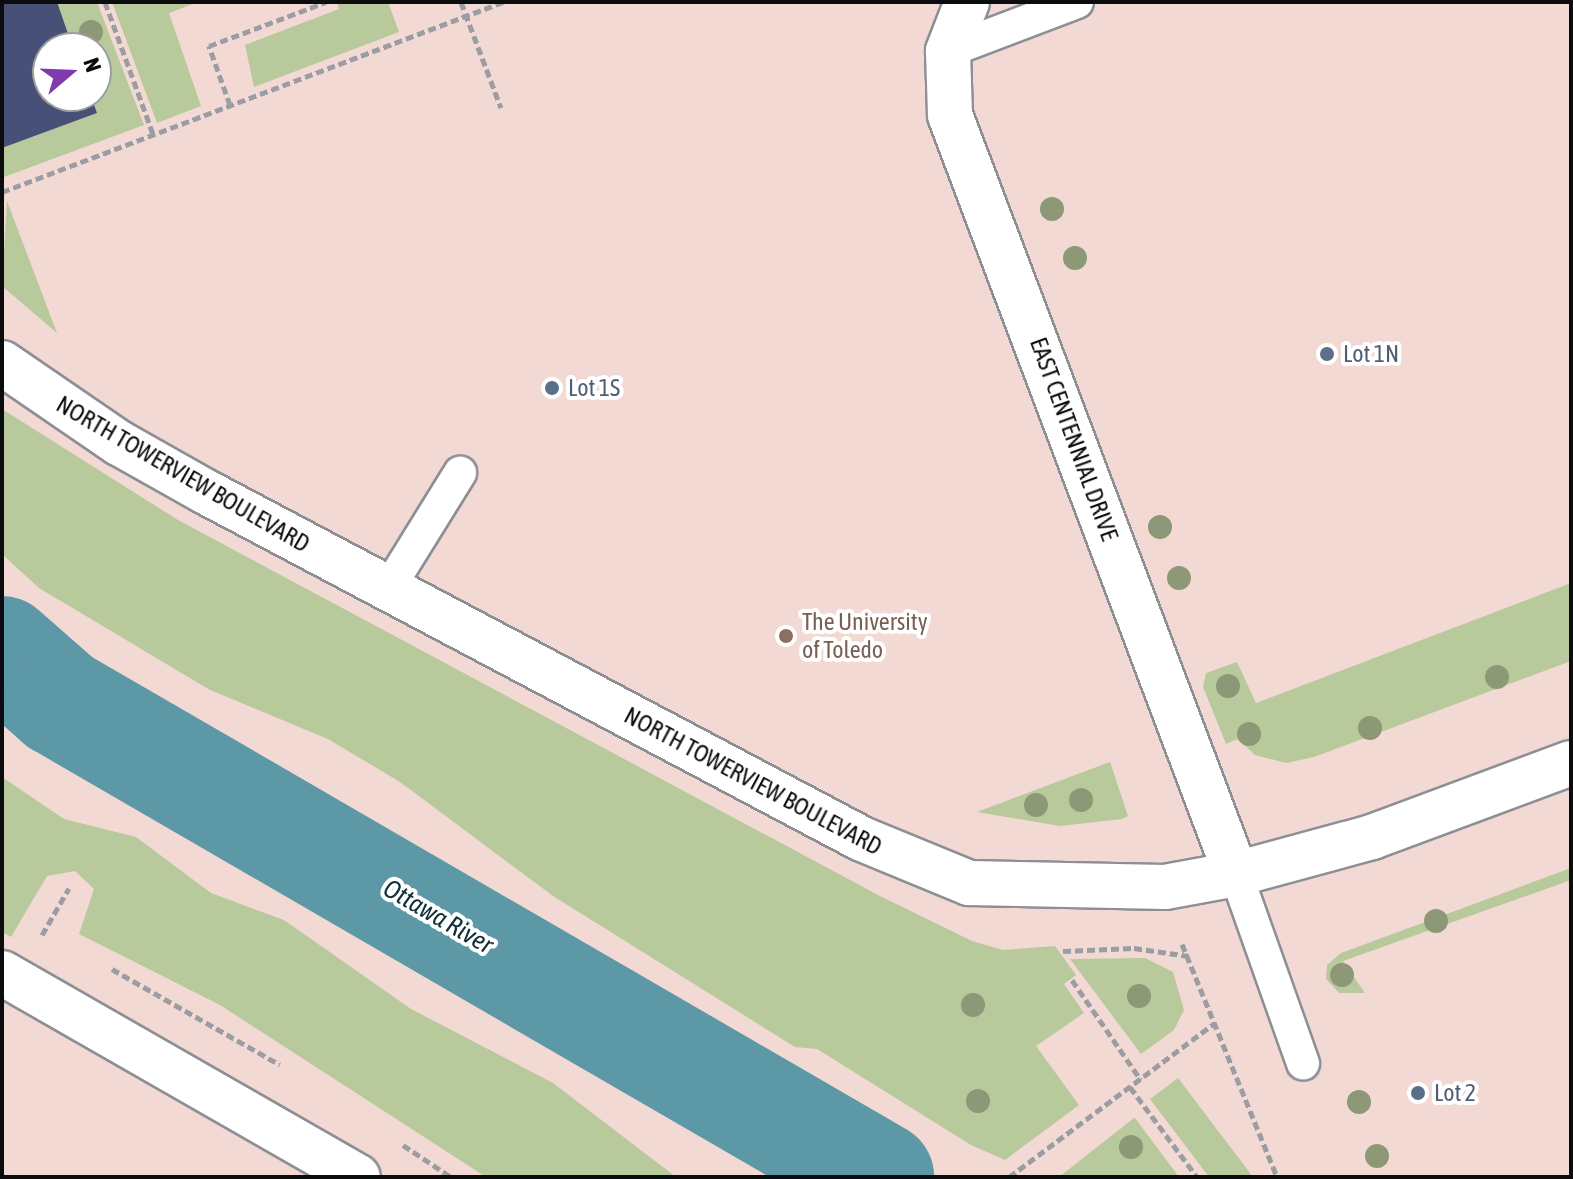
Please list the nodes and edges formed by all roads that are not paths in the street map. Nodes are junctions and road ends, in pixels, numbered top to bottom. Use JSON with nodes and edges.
{"nodes":[{"id":1,"x":967,"y":2,"type":"edge"},
{"id":2,"x":1077,"y":2,"type":"edge"},
{"id":3,"x":948,"y":51,"type":"junction"},
{"id":4,"x":2,"y":363,"type":"edge"},
{"id":5,"x":460,"y":473,"type":"dead end"},
{"id":6,"x":388,"y":589,"type":"junction"},
{"id":7,"x":1571,"y":763,"type":"edge"},
{"id":8,"x":1236,"y":874,"type":"junction"},
{"id":9,"x":2,"y":973,"type":"edge"},
{"id":10,"x":1303,"y":1063,"type":"dead end"},
{"id":11,"x":358,"y":1177,"type":"edge"}],
"edges":[{"from":1,"to":3,"type":"street","name":"EAST CENTENNIAL DRIVE"},
{"from":2,"to":3,"type":"lane"},
{"from":3,"to":8,"type":"street","name":"EAST CENTENNIAL DRIVE"},
{"from":4,"to":6,"type":"street","name":"NORTH TOWERVIEW BOULEVARD"},
{"from":5,"to":6,"type":"lane"},
{"from":6,"to":8,"type":"street","name":"NORTH TOWERVIEW BOULEVARD"},
{"from":7,"to":8,"type":"street","name":"NORTH TOWERVIEW BOULEVARD"},
{"from":8,"to":10,"type":"lane"},
{"from":9,"to":11,"type":"street"}]}
